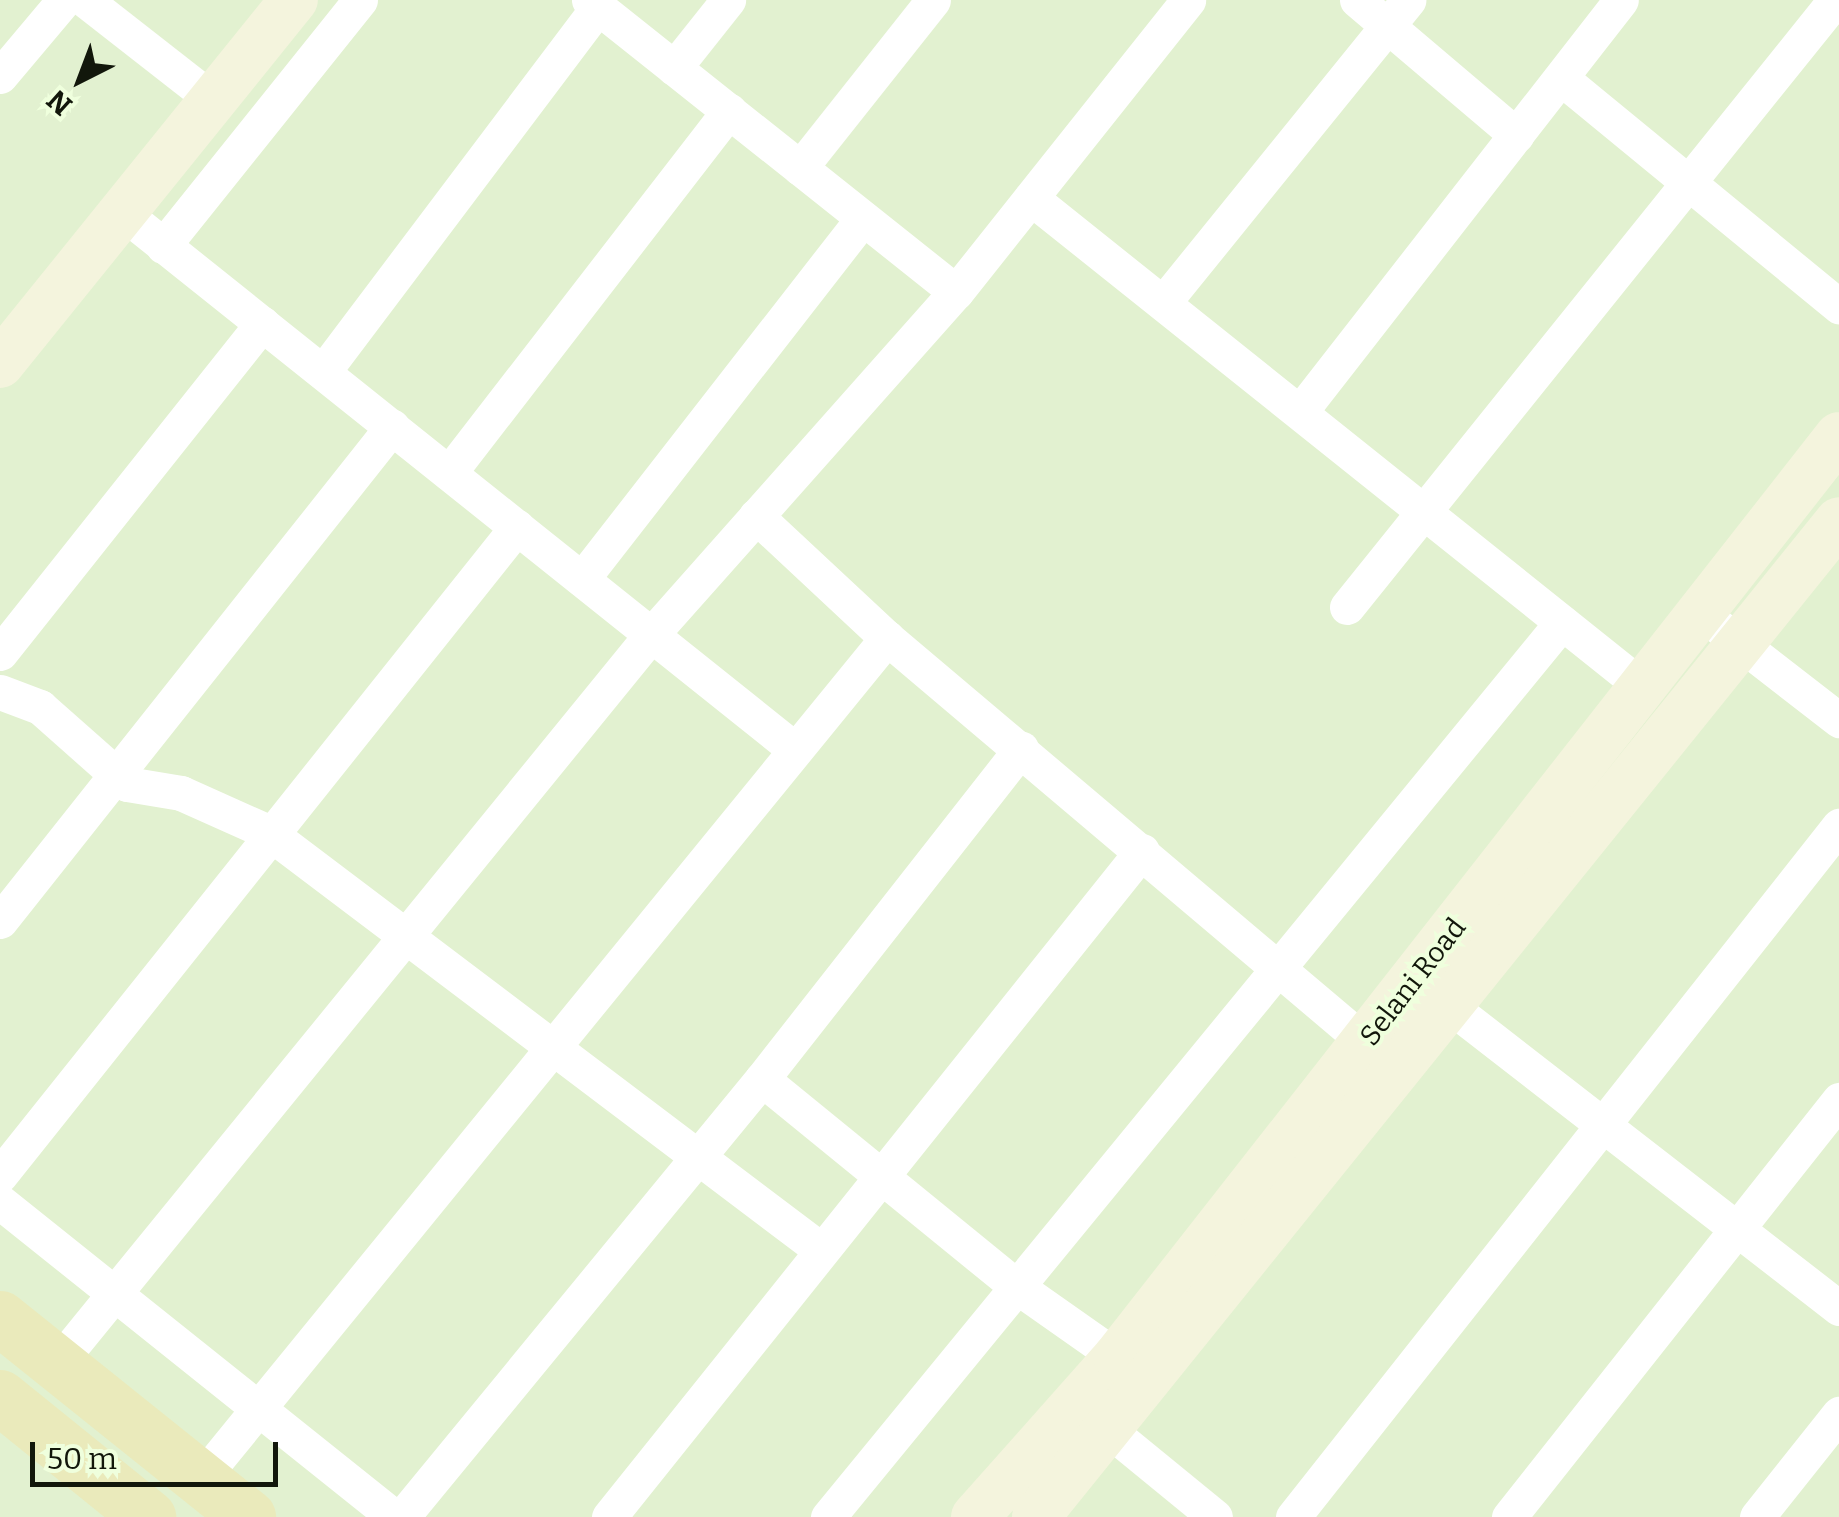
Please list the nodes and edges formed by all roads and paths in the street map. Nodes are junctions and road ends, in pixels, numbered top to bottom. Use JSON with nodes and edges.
{"nodes":[{"id":1,"x":64,"y":0,"type":"edge"},
{"id":2,"x":85,"y":0,"type":"edge"},
{"id":3,"x":294,"y":0,"type":"edge"},
{"id":4,"x":360,"y":0,"type":"edge"},
{"id":5,"x":728,"y":0,"type":"edge"},
{"id":6,"x":932,"y":0,"type":"edge"},
{"id":7,"x":1188,"y":0,"type":"edge"},
{"id":8,"x":1357,"y":0,"type":"edge"},
{"id":9,"x":1621,"y":0,"type":"edge"},
{"id":10,"x":1834,"y":0,"type":"edge"},
{"id":11,"x":593,"y":4,"type":"edge"},
{"id":12,"x":1398,"y":13,"type":"edge"},
{"id":13,"x":674,"y":68,"type":"junction"},
{"id":14,"x":0,"y":76,"type":"edge"},
{"id":15,"x":1560,"y":78,"type":"junction"},
{"id":16,"x":213,"y":100,"type":"junction"},
{"id":17,"x":729,"y":111,"type":"junction"},
{"id":18,"x":1516,"y":135,"type":"junction"},
{"id":19,"x":800,"y":168,"type":"junction"},
{"id":20,"x":1689,"y":183,"type":"junction"},
{"id":21,"x":1031,"y":198,"type":"junction"},
{"id":22,"x":122,"y":212,"type":"junction"},
{"id":23,"x":864,"y":218,"type":"junction"},
{"id":24,"x":164,"y":246,"type":"junction"},
{"id":25,"x":1834,"y":290,"type":"edge"},
{"id":26,"x":956,"y":292,"type":"junction"},
{"id":27,"x":1163,"y":303,"type":"junction"},
{"id":28,"x":262,"y":324,"type":"junction"},
{"id":29,"x":0,"y":364,"type":"edge"},
{"id":30,"x":323,"y":372,"type":"junction"},
{"id":31,"x":1300,"y":412,"type":"junction"},
{"id":32,"x":392,"y":427,"type":"junction"},
{"id":33,"x":1839,"y":436,"type":"edge"},
{"id":34,"x":449,"y":472,"type":"junction"},
{"id":35,"x":1426,"y":513,"type":"junction"},
{"id":36,"x":756,"y":516,"type":"junction"},
{"id":37,"x":1839,"y":521,"type":"edge"},
{"id":38,"x":517,"y":527,"type":"junction"},
{"id":39,"x":582,"y":579,"type":"junction"},
{"id":40,"x":1348,"y":607,"type":"dead end"},
{"id":41,"x":1701,"y":613,"type":"junction"},
{"id":42,"x":1562,"y":622,"type":"junction"},
{"id":43,"x":651,"y":635,"type":"junction"},
{"id":44,"x":888,"y":638,"type":"junction"},
{"id":45,"x":1739,"y":643,"type":"junction"},
{"id":46,"x":0,"y":653,"type":"edge"},
{"id":47,"x":1644,"y":687,"type":"junction"},
{"id":48,"x":0,"y":692,"type":"edge"},
{"id":49,"x":1839,"y":720,"type":"edge"},
{"id":50,"x":793,"y":748,"type":"junction"},
{"id":51,"x":1021,"y":749,"type":"junction"},
{"id":52,"x":117,"y":776,"type":"junction"},
{"id":53,"x":1839,"y":826,"type":"edge"},
{"id":54,"x":268,"y":832,"type":"junction"},
{"id":55,"x":1142,"y":851,"type":"junction"},
{"id":56,"x":0,"y":921,"type":"edge"},
{"id":57,"x":410,"y":938,"type":"junction"},
{"id":58,"x":1278,"y":967,"type":"junction"},
{"id":59,"x":1434,"y":993,"type":"junction"},
{"id":60,"x":1366,"y":1043,"type":"junction"},
{"id":61,"x":551,"y":1050,"type":"junction"},
{"id":62,"x":762,"y":1079,"type":"junction"},
{"id":63,"x":1839,"y":1100,"type":"edge"},
{"id":64,"x":1604,"y":1126,"type":"junction"},
{"id":65,"x":695,"y":1154,"type":"junction"},
{"id":66,"x":0,"y":1175,"type":"edge"},
{"id":67,"x":882,"y":1177,"type":"junction"},
{"id":68,"x":0,"y":1202,"type":"edge"},
{"id":69,"x":1737,"y":1229,"type":"junction"},
{"id":70,"x":820,"y":1250,"type":"junction"},
{"id":71,"x":1016,"y":1286,"type":"junction"},
{"id":72,"x":114,"y":1296,"type":"junction"},
{"id":73,"x":1839,"y":1308,"type":"edge"},
{"id":74,"x":0,"y":1318,"type":"edge"},
{"id":75,"x":1117,"y":1357,"type":"junction"},
{"id":76,"x":57,"y":1364,"type":"junction"},
{"id":77,"x":0,"y":1397,"type":"edge"},
{"id":78,"x":255,"y":1409,"type":"junction"},
{"id":79,"x":1090,"y":1415,"type":"junction"},
{"id":80,"x":1832,"y":1437,"type":"edge"},
{"id":81,"x":200,"y":1480,"type":"junction"},
{"id":82,"x":148,"y":1517,"type":"edge"},
{"id":83,"x":248,"y":1517,"type":"edge"},
{"id":84,"x":398,"y":1517,"type":"edge"},
{"id":85,"x":609,"y":1517,"type":"edge"},
{"id":86,"x":828,"y":1517,"type":"edge"},
{"id":87,"x":975,"y":1517,"type":"edge"},
{"id":88,"x":1036,"y":1517,"type":"edge"},
{"id":89,"x":1215,"y":1517,"type":"edge"},
{"id":90,"x":1293,"y":1517,"type":"edge"},
{"id":91,"x":1510,"y":1517,"type":"edge"},
{"id":92,"x":1757,"y":1517,"type":"edge"}],
"edges":[{"from":1,"to":14,"type":"street"},
{"from":2,"to":16,"type":"street"},
{"from":3,"to":16,"type":"street"},
{"from":4,"to":24,"type":"street"},
{"from":5,"to":13,"type":"street"},
{"from":6,"to":19,"type":"street"},
{"from":7,"to":21,"type":"street"},
{"from":8,"to":12,"type":"street"},
{"from":9,"to":15,"type":"street"},
{"from":10,"to":20,"type":"street"},
{"from":11,"to":13,"type":"street"},
{"from":11,"to":30,"type":"street"},
{"from":12,"to":18,"type":"street"},
{"from":12,"to":27,"type":"street"},
{"from":13,"to":17,"type":"street"},
{"from":15,"to":18,"type":"street"},
{"from":15,"to":20,"type":"street"},
{"from":16,"to":22,"type":"street"},
{"from":17,"to":19,"type":"street"},
{"from":17,"to":34,"type":"street"},
{"from":18,"to":31,"type":"street"},
{"from":19,"to":23,"type":"street"},
{"from":20,"to":25,"type":"street"},
{"from":20,"to":35,"type":"street"},
{"from":21,"to":26,"type":"street"},
{"from":21,"to":27,"type":"street"},
{"from":22,"to":24,"type":"street"},
{"from":22,"to":29,"type":"street"},
{"from":23,"to":26,"type":"street"},
{"from":23,"to":39,"type":"street"},
{"from":24,"to":28,"type":"street"},
{"from":26,"to":36,"type":"street"},
{"from":27,"to":31,"type":"street"},
{"from":28,"to":30,"type":"street"},
{"from":28,"to":46,"type":"street"},
{"from":30,"to":32,"type":"street"},
{"from":31,"to":35,"type":"street"},
{"from":32,"to":34,"type":"street"},
{"from":32,"to":52,"type":"street"},
{"from":33,"to":41,"type":"street","name":"Selani Road"},
{"from":34,"to":38,"type":"street"},
{"from":35,"to":40,"type":"street"},
{"from":35,"to":42,"type":"street"},
{"from":36,"to":43,"type":"street"},
{"from":36,"to":44,"type":"street"},
{"from":37,"to":45,"type":"street","name":"Selani Road"},
{"from":38,"to":39,"type":"street"},
{"from":38,"to":54,"type":"street"},
{"from":39,"to":43,"type":"street"},
{"from":41,"to":45,"type":"street"},
{"from":41,"to":47,"type":"street","name":"Selani Road"},
{"from":42,"to":47,"type":"street"},
{"from":42,"to":58,"type":"street"},
{"from":43,"to":50,"type":"street"},
{"from":43,"to":57,"type":"street"},
{"from":44,"to":50,"type":"street"},
{"from":44,"to":51,"type":"street"},
{"from":45,"to":49,"type":"street"},
{"from":45,"to":59,"type":"street","name":"Selani Road"},
{"from":47,"to":59,"type":"street","name":"Selani Road"},
{"from":48,"to":52,"type":"street"},
{"from":50,"to":61,"type":"street"},
{"from":51,"to":55,"type":"street"},
{"from":51,"to":62,"type":"street"},
{"from":52,"to":54,"type":"street"},
{"from":52,"to":56,"type":"street"},
{"from":53,"to":64,"type":"street"},
{"from":54,"to":57,"type":"street"},
{"from":54,"to":66,"type":"street"},
{"from":55,"to":58,"type":"street"},
{"from":55,"to":67,"type":"street"},
{"from":57,"to":61,"type":"street"},
{"from":57,"to":72,"type":"street"},
{"from":58,"to":60,"type":"street"},
{"from":58,"to":71,"type":"street"},
{"from":59,"to":60,"type":"street","name":"Selani Road"},
{"from":59,"to":64,"type":"street"},
{"from":59,"to":79,"type":"street","name":"Selani Road"},
{"from":60,"to":75,"type":"street","name":"Selani Road"},
{"from":61,"to":65,"type":"street"},
{"from":61,"to":78,"type":"street"},
{"from":62,"to":65,"type":"street"},
{"from":62,"to":67,"type":"street"},
{"from":63,"to":69,"type":"street"},
{"from":64,"to":69,"type":"street"},
{"from":64,"to":90,"type":"street"},
{"from":65,"to":70,"type":"street"},
{"from":65,"to":84,"type":"street"},
{"from":67,"to":70,"type":"street"},
{"from":67,"to":71,"type":"street"},
{"from":68,"to":72,"type":"street"},
{"from":69,"to":73,"type":"street"},
{"from":69,"to":91,"type":"street"},
{"from":70,"to":85,"type":"street"},
{"from":71,"to":75,"type":"street"},
{"from":71,"to":86,"type":"street"},
{"from":72,"to":76,"type":"street"},
{"from":72,"to":78,"type":"street"},
{"from":74,"to":76,"type":"main road"},
{"from":75,"to":79,"type":"street","name":"Selani Road"},
{"from":76,"to":81,"type":"main road"},
{"from":77,"to":82,"type":"main road"},
{"from":78,"to":81,"type":"street"},
{"from":78,"to":84,"type":"street"},
{"from":79,"to":87,"type":"street","name":"Selani Road"},
{"from":79,"to":88,"type":"street","name":"Selani Road"},
{"from":79,"to":89,"type":"street"},
{"from":80,"to":92,"type":"street"},
{"from":81,"to":83,"type":"main road"}]}
